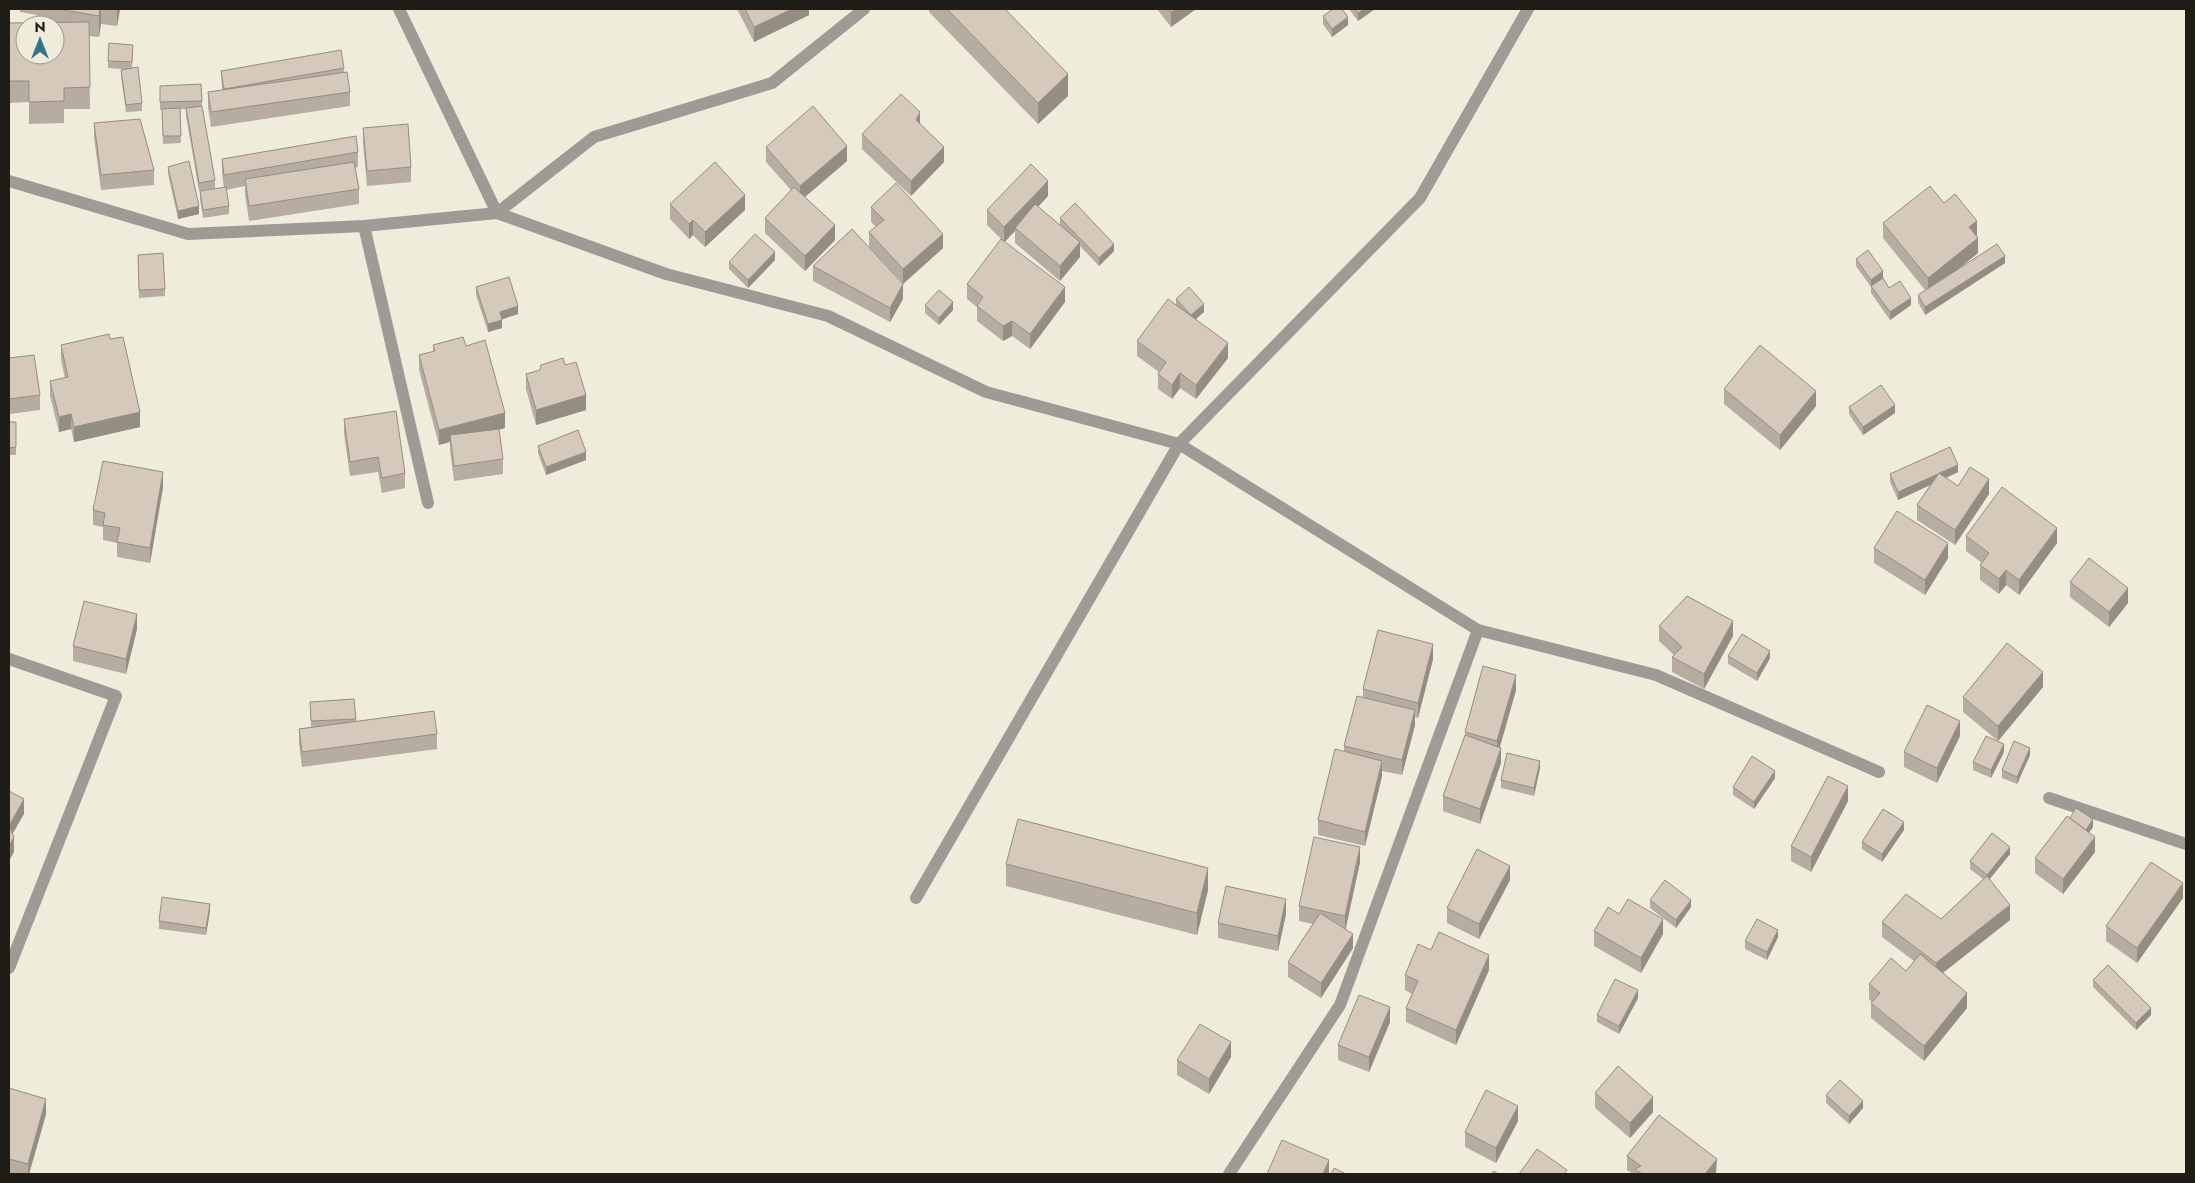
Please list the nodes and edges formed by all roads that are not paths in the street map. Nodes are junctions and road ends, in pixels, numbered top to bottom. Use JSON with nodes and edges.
{"nodes":[{"id":1,"x":399,"y":9,"type":"edge"},
{"id":2,"x":864,"y":9,"type":"edge"},
{"id":3,"x":1528,"y":9,"type":"edge"},
{"id":4,"x":9,"y":181,"type":"edge"},
{"id":5,"x":497,"y":213,"type":"junction"},
{"id":6,"x":364,"y":226,"type":"junction"},
{"id":7,"x":1179,"y":444,"type":"junction"},
{"id":8,"x":428,"y":503,"type":"dead end"},
{"id":9,"x":1478,"y":630,"type":"junction"},
{"id":10,"x":9,"y":659,"type":"edge"},
{"id":11,"x":1879,"y":772,"type":"dead end"},
{"id":12,"x":2049,"y":798,"type":"dead end"},
{"id":13,"x":2186,"y":844,"type":"edge"},
{"id":14,"x":916,"y":898,"type":"dead end"},
{"id":15,"x":9,"y":968,"type":"edge"},
{"id":16,"x":1229,"y":1174,"type":"edge"}],
"edges":[{"from":1,"to":5,"type":"street"},
{"from":2,"to":5,"type":"street"},
{"from":3,"to":7,"type":"street"},
{"from":4,"to":6,"type":"street"},
{"from":5,"to":6,"type":"street"},
{"from":5,"to":7,"type":"street"},
{"from":6,"to":8,"type":"street"},
{"from":7,"to":9,"type":"street"},
{"from":7,"to":14,"type":"street"},
{"from":9,"to":11,"type":"street"},
{"from":9,"to":16,"type":"street"},
{"from":10,"to":15,"type":"street"},
{"from":12,"to":13,"type":"street"}]}
